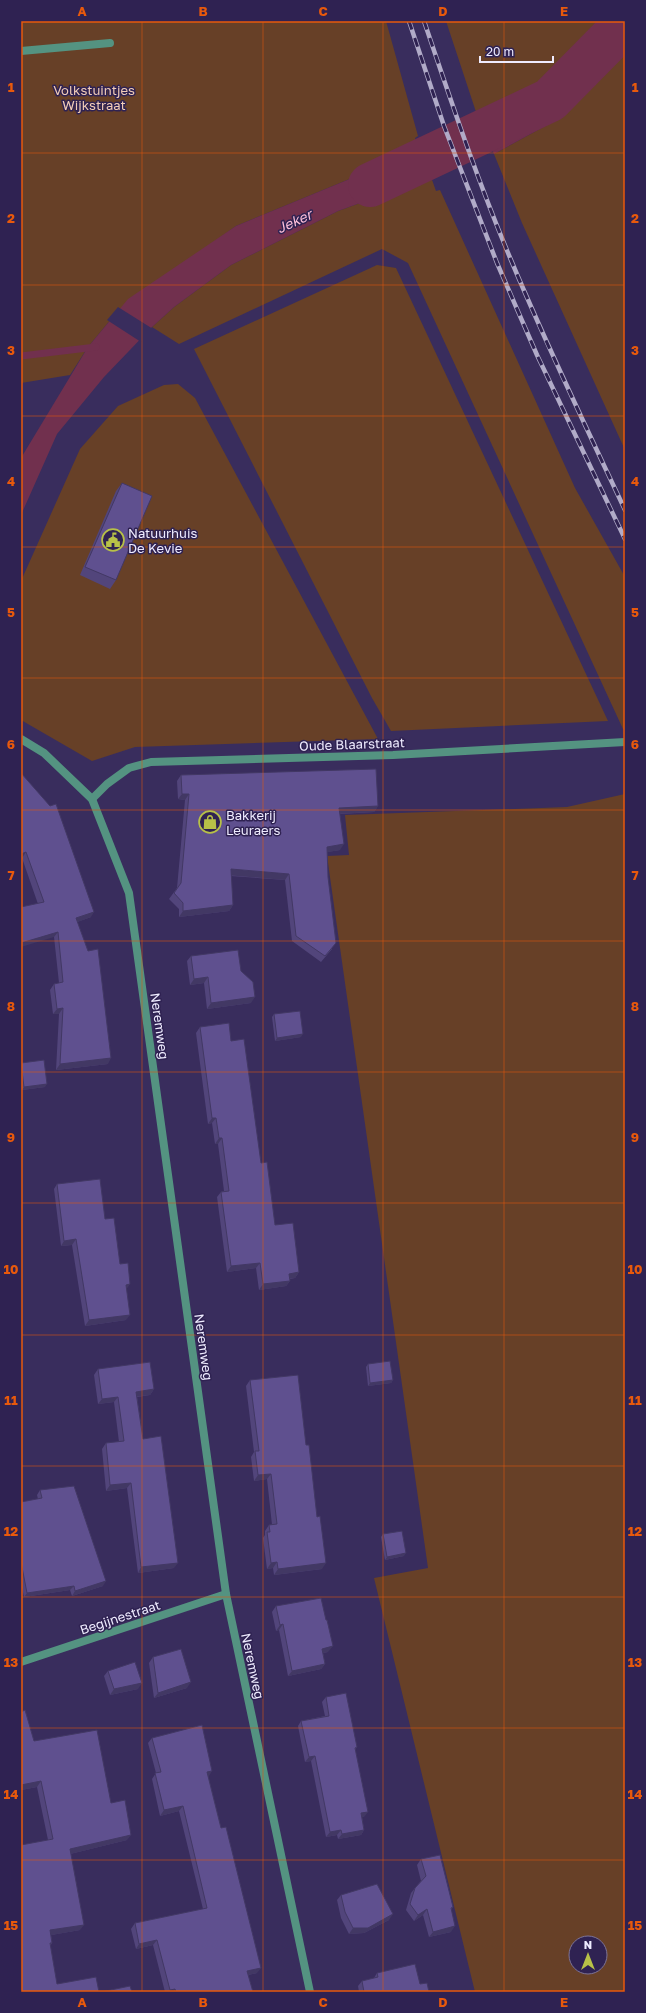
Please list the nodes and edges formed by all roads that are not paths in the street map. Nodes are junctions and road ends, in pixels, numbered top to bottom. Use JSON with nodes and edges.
{"nodes":[{"id":1,"x":110,"y":43,"type":"dead end"},
{"id":2,"x":21,"y":51,"type":"edge"},
{"id":3,"x":21,"y":739,"type":"edge"},
{"id":4,"x":625,"y":742,"type":"edge"},
{"id":5,"x":92,"y":799,"type":"junction"},
{"id":6,"x":226,"y":1594,"type":"junction"},
{"id":7,"x":21,"y":1662,"type":"edge"},
{"id":8,"x":310,"y":1992,"type":"edge"}],
"edges":[{"from":1,"to":2,"type":"street"},
{"from":3,"to":5,"type":"street","name":"Neremweg"},
{"from":4,"to":5,"type":"street","name":"Oude Blaarstraat"},
{"from":5,"to":6,"type":"street","name":"Neremweg"},
{"from":6,"to":7,"type":"street","name":"Begijnestraat"},
{"from":6,"to":8,"type":"street","name":"Neremweg"}]}
